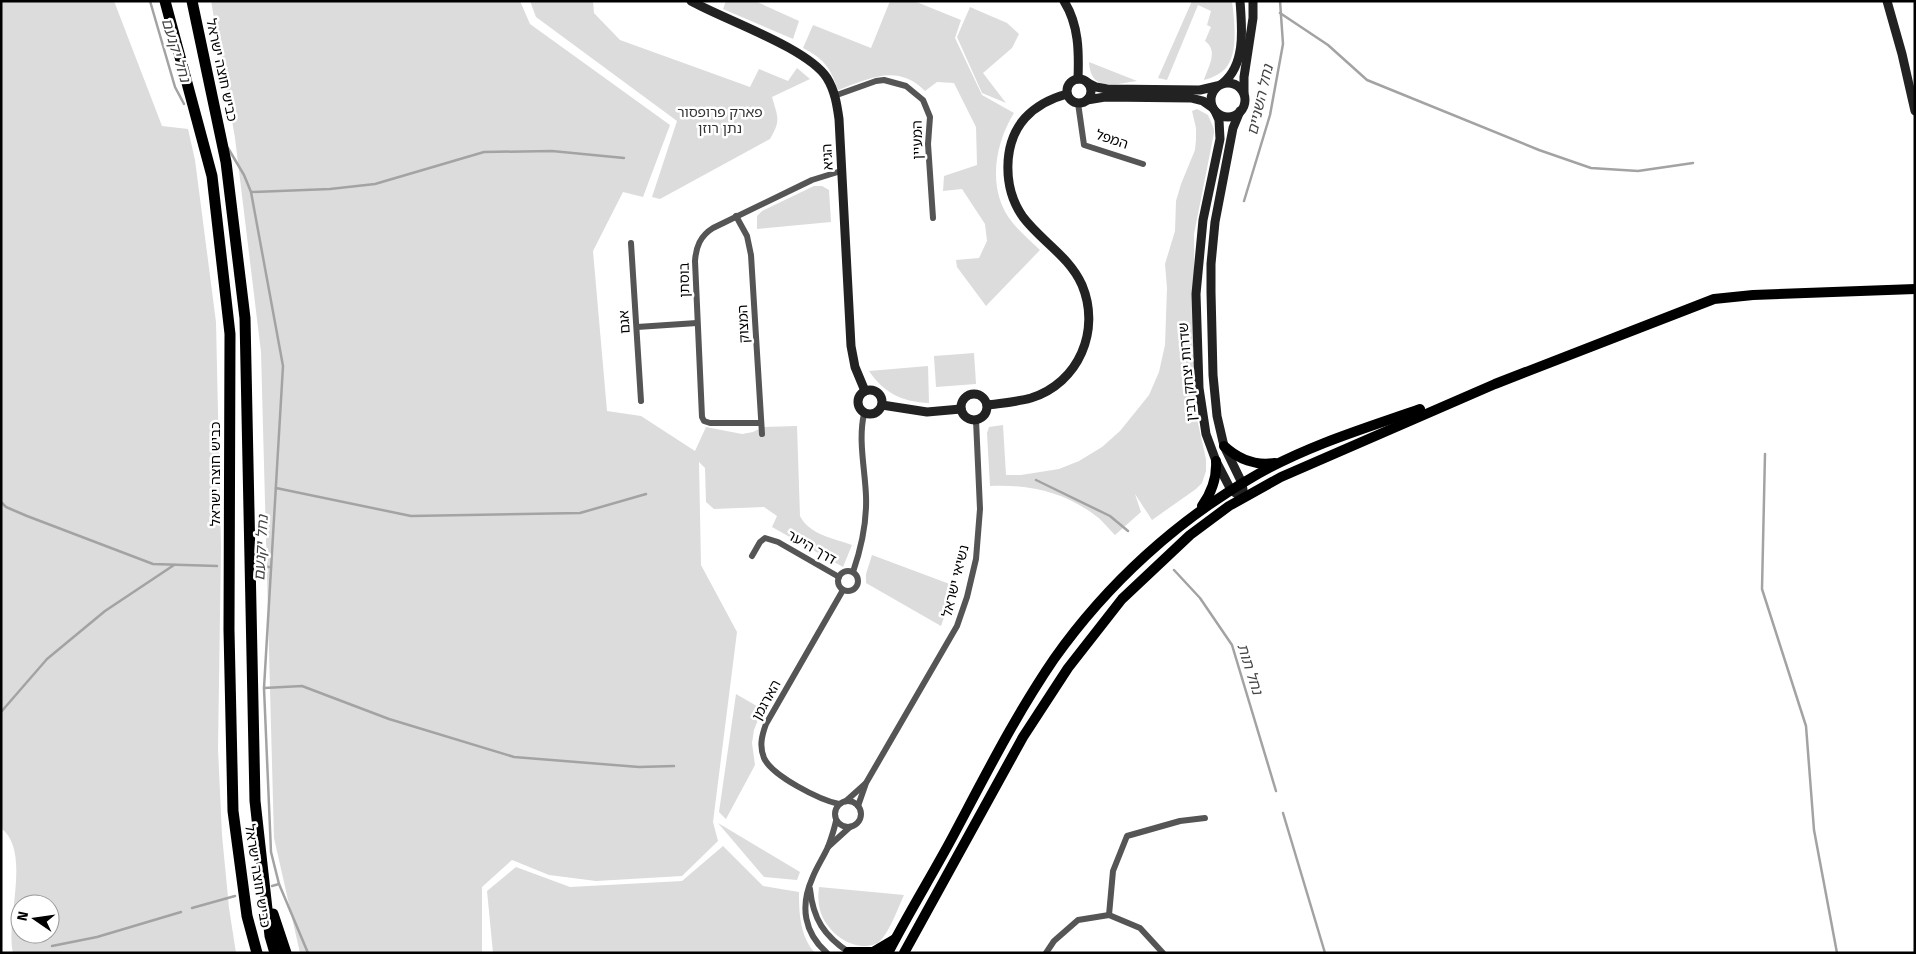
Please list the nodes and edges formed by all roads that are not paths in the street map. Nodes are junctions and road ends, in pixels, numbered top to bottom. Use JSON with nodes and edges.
{"nodes":[{"id":1,"x":165,"y":1,"type":"edge"},
{"id":2,"x":192,"y":1,"type":"edge"},
{"id":3,"x":691,"y":1,"type":"edge"},
{"id":4,"x":1064,"y":1,"type":"edge"},
{"id":5,"x":1240,"y":1,"type":"edge"},
{"id":6,"x":1253,"y":1,"type":"edge"},
{"id":7,"x":1887,"y":1,"type":"edge"},
{"id":8,"x":1078,"y":79,"type":"junction"},
{"id":9,"x":1088,"y":83,"type":"junction"},
{"id":10,"x":1219,"y":85,"type":"junction"},
{"id":11,"x":1244,"y":93,"type":"junction"},
{"id":12,"x":1067,"y":94,"type":"junction"},
{"id":13,"x":834,"y":96,"type":"junction"},
{"id":14,"x":1083,"y":102,"type":"junction"},
{"id":15,"x":1214,"y":110,"type":"junction"},
{"id":16,"x":1240,"y":111,"type":"junction"},
{"id":17,"x":1915,"y":111,"type":"edge"},
{"id":18,"x":1143,"y":164,"type":"dead end"},
{"id":19,"x":841,"y":171,"type":"junction"},
{"id":20,"x":736,"y":216,"type":"junction"},
{"id":21,"x":932,"y":218,"type":"dead end"},
{"id":22,"x":631,"y":243,"type":"dead end"},
{"id":23,"x":1915,"y":289,"type":"edge"},
{"id":24,"x":697,"y":323,"type":"junction"},
{"id":25,"x":636,"y":326,"type":"junction"},
{"id":26,"x":1494,"y":384,"type":"junction"},
{"id":27,"x":865,"y":391,"type":"junction"},
{"id":28,"x":641,"y":400,"type":"dead end"},
{"id":29,"x":882,"y":405,"type":"junction"},
{"id":30,"x":987,"y":405,"type":"junction"},
{"id":31,"x":961,"y":409,"type":"junction"},
{"id":32,"x":864,"y":414,"type":"junction"},
{"id":33,"x":976,"y":420,"type":"junction"},
{"id":34,"x":761,"y":423,"type":"junction"},
{"id":35,"x":762,"y":434,"type":"dead end"},
{"id":36,"x":1224,"y":446,"type":"junction"},
{"id":37,"x":1216,"y":461,"type":"junction"},
{"id":38,"x":1284,"y":461,"type":"junction"},
{"id":39,"x":1242,"y":483,"type":"junction"},
{"id":40,"x":1231,"y":490,"type":"junction"},
{"id":41,"x":1243,"y":498,"type":"junction"},
{"id":42,"x":1198,"y":512,"type":"junction"},
{"id":43,"x":752,"y":556,"type":"dead end"},
{"id":44,"x":853,"y":572,"type":"junction"},
{"id":45,"x":839,"y":577,"type":"junction"},
{"id":46,"x":843,"y":590,"type":"junction"},
{"id":47,"x":866,"y":783,"type":"junction"},
{"id":48,"x":846,"y":801,"type":"junction"},
{"id":49,"x":826,"y":802,"type":"junction"},
{"id":50,"x":839,"y":804,"type":"junction"},
{"id":51,"x":858,"y":806,"type":"junction"},
{"id":52,"x":835,"y":818,"type":"junction"},
{"id":53,"x":1205,"y":818,"type":"dead end"},
{"id":54,"x":850,"y":827,"type":"junction"},
{"id":55,"x":828,"y":848,"type":"junction"},
{"id":56,"x":810,"y":884,"type":"junction"},
{"id":57,"x":267,"y":896,"type":"junction"},
{"id":58,"x":1109,"y":915,"type":"junction"},
{"id":59,"x":247,"y":916,"type":"junction"},
{"id":60,"x":896,"y":939,"type":"junction"},
{"id":61,"x":849,"y":952,"type":"edge"},
{"id":62,"x":248,"y":953,"type":"edge"},
{"id":63,"x":257,"y":953,"type":"edge"},
{"id":64,"x":275,"y":953,"type":"edge"},
{"id":65,"x":286,"y":953,"type":"edge"},
{"id":66,"x":827,"y":953,"type":"edge"},
{"id":67,"x":888,"y":953,"type":"edge"},
{"id":68,"x":904,"y":953,"type":"edge"},
{"id":69,"x":1046,"y":953,"type":"edge"},
{"id":70,"x":1163,"y":953,"type":"edge"}],
"edges":[{"from":1,"to":59,"type":"highway","name":"כביש חוצה ישראל"},
{"from":2,"to":57,"type":"highway","name":"כביש חוצה ישראל"},
{"from":3,"to":13,"type":"street","name":"הגיא"},
{"from":4,"to":8,"type":"street"},
{"from":5,"to":10,"type":"street"},
{"from":6,"to":11,"type":"street"},
{"from":7,"to":17,"type":"street"},
{"from":8,"to":9,"type":"street"},
{"from":8,"to":12,"type":"street"},
{"from":9,"to":10,"type":"street"},
{"from":9,"to":14,"type":"street"},
{"from":10,"to":11,"type":"street"},
{"from":10,"to":15,"type":"street"},
{"from":11,"to":16,"type":"street"},
{"from":12,"to":14,"type":"street"},
{"from":12,"to":30,"type":"street"},
{"from":13,"to":19,"type":"street","name":"הגיא"},
{"from":13,"to":21,"type":"street","name":"המעיין"},
{"from":14,"to":15,"type":"street"},
{"from":14,"to":18,"type":"street","name":"המפל"},
{"from":15,"to":16,"type":"street"},
{"from":15,"to":37,"type":"street","name":"שדרות יצחק רבין"},
{"from":16,"to":36,"type":"street","name":"שדרות יצחק רבין"},
{"from":19,"to":20,"type":"street","name":"בוסתן"},
{"from":19,"to":27,"type":"street","name":"הגיא"},
{"from":20,"to":24,"type":"street","name":"בוסתן"},
{"from":20,"to":34,"type":"street","name":"המצוק"},
{"from":22,"to":25,"type":"street","name":"אגם"},
{"from":23,"to":26,"type":"main road"},
{"from":24,"to":25,"type":"street"},
{"from":24,"to":34,"type":"street","name":"בוסתן"},
{"from":25,"to":28,"type":"street","name":"אגם"},
{"from":26,"to":38,"type":"main road"},
{"from":26,"to":41,"type":"main road"},
{"from":27,"to":29,"type":"street"},
{"from":27,"to":32,"type":"street"},
{"from":29,"to":31,"type":"street"},
{"from":29,"to":32,"type":"street"},
{"from":30,"to":31,"type":"street"},
{"from":30,"to":33,"type":"street"},
{"from":31,"to":33,"type":"street"},
{"from":32,"to":44,"type":"street"},
{"from":33,"to":47,"type":"street","name":"נשיאי ישראל"},
{"from":34,"to":35,"type":"street","name":"המצוק"},
{"from":36,"to":38,"type":"main road"},
{"from":36,"to":39,"type":"street","name":"שדרות יצחק רבין"},
{"from":37,"to":40,"type":"street","name":"שדרות יצחק רבין"},
{"from":37,"to":42,"type":"main road"},
{"from":38,"to":39,"type":"main road"},
{"from":39,"to":40,"type":"main road"},
{"from":39,"to":41,"type":"street","name":"שדרות יצחק רבין"},
{"from":40,"to":41,"type":"street","name":"שדרות יצחק רבין"},
{"from":40,"to":42,"type":"main road"},
{"from":41,"to":68,"type":"main road"},
{"from":42,"to":60,"type":"main road"},
{"from":43,"to":45,"type":"street","name":"דרך היער"},
{"from":44,"to":45,"type":"street"},
{"from":44,"to":46,"type":"street"},
{"from":45,"to":46,"type":"street"},
{"from":46,"to":49,"type":"street","name":"הארגמן"},
{"from":47,"to":48,"type":"street","name":"נשיאי ישראל"},
{"from":47,"to":51,"type":"street","name":"נשיאי ישראל"},
{"from":48,"to":50,"type":"street","name":"נשיאי ישראל"},
{"from":48,"to":51,"type":"street"},
{"from":49,"to":50,"type":"street","name":"הארגמן"},
{"from":49,"to":52,"type":"street","name":"הארגמן"},
{"from":50,"to":52,"type":"street","name":"נשיאי ישראל"},
{"from":51,"to":54,"type":"street","name":"נשיאי ישראל"},
{"from":52,"to":54,"type":"street"},
{"from":52,"to":55,"type":"street","name":"נשיאי ישראל"},
{"from":53,"to":58,"type":"street"},
{"from":54,"to":55,"type":"street","name":"נשיאי ישראל"},
{"from":55,"to":56,"type":"street","name":"נשיאי ישראל"},
{"from":56,"to":61,"type":"street"},
{"from":56,"to":66,"type":"street","name":"נשיאי ישראל"},
{"from":57,"to":64,"type":"highway","name":"כביש חוצה ישראל"},
{"from":57,"to":65,"type":"highway"},
{"from":58,"to":69,"type":"street"},
{"from":58,"to":70,"type":"street"},
{"from":59,"to":62,"type":"highway"},
{"from":59,"to":63,"type":"highway","name":"כביש חוצה ישראל"},
{"from":60,"to":61,"type":"main road"},
{"from":60,"to":67,"type":"main road"}]}
